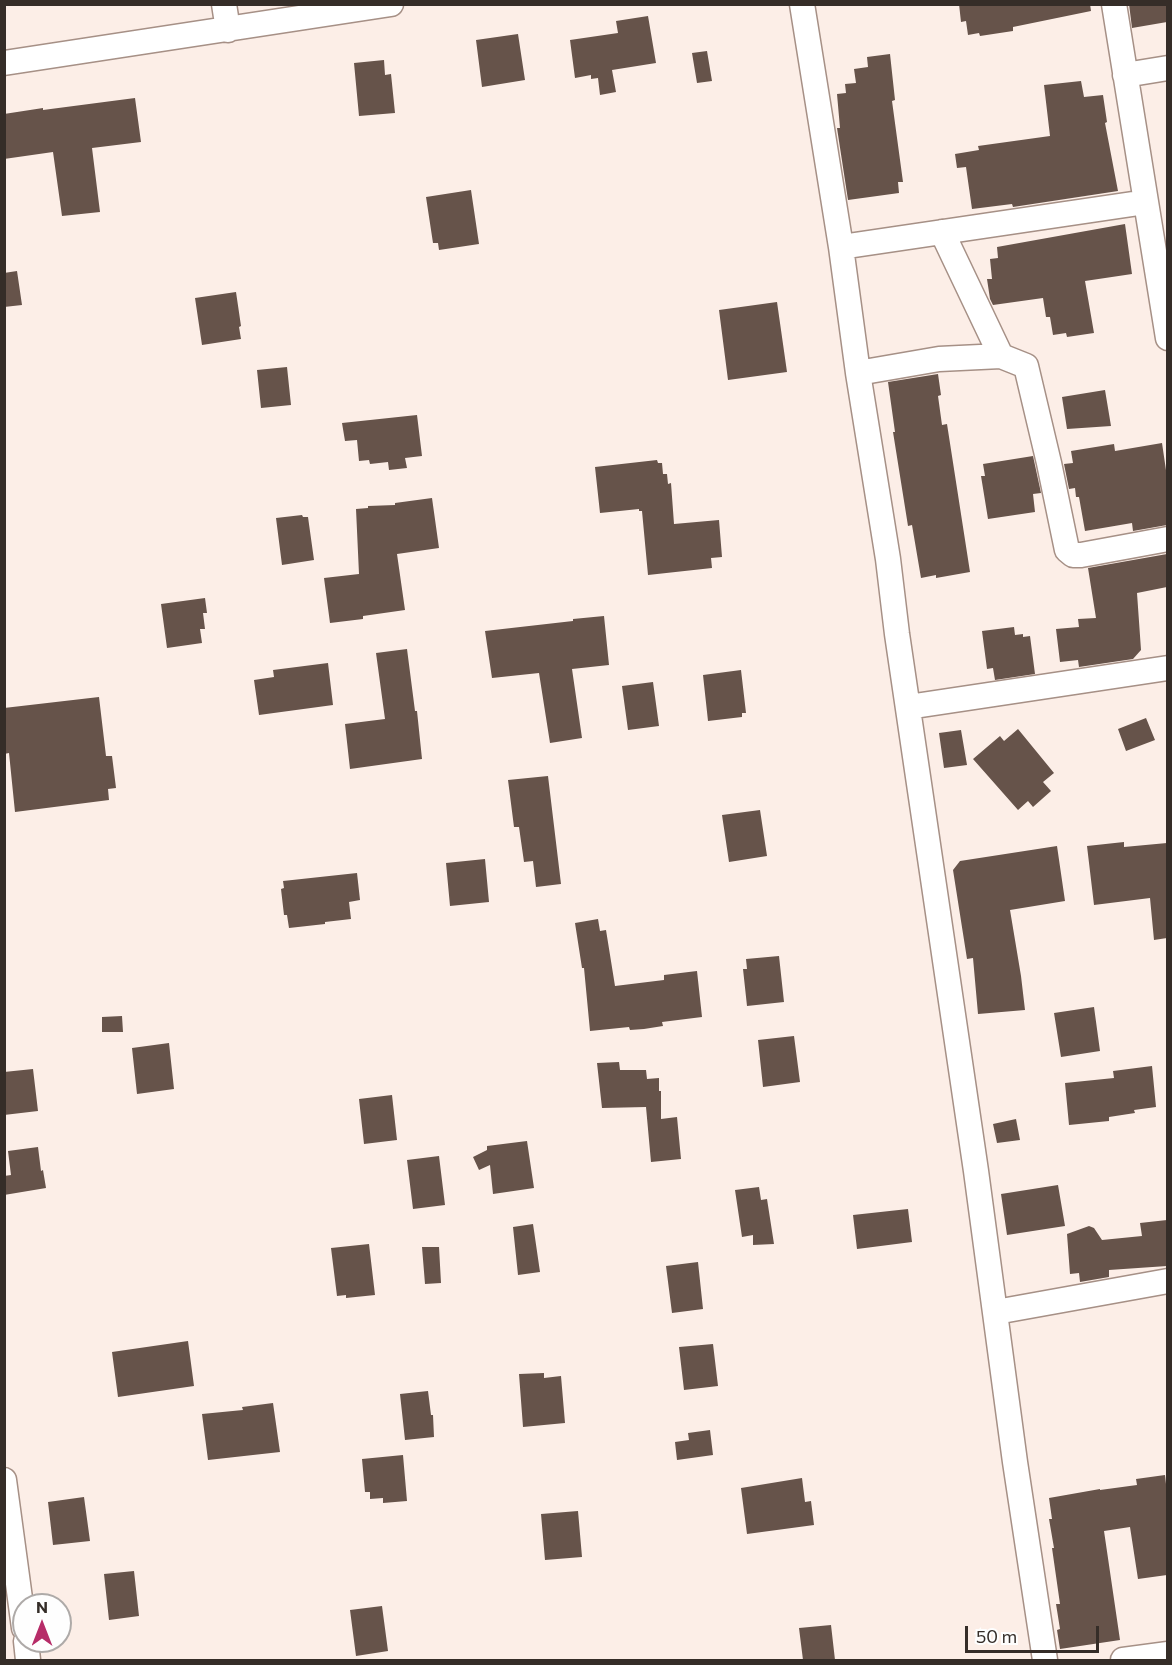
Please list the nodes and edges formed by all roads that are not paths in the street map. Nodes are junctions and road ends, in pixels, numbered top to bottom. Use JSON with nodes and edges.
{"nodes":[{"id":1,"x":224,"y":4,"type":"edge"},
{"id":2,"x":391,"y":4,"type":"edge"},
{"id":3,"x":802,"y":4,"type":"edge"},
{"id":4,"x":1114,"y":4,"type":"edge"},
{"id":5,"x":228,"y":30,"type":"junction"},
{"id":6,"x":4,"y":63,"type":"edge"},
{"id":7,"x":1167,"y":68,"type":"edge"},
{"id":8,"x":1125,"y":75,"type":"junction"},
{"id":9,"x":1146,"y":202,"type":"junction"},
{"id":10,"x":942,"y":232,"type":"junction"},
{"id":11,"x":840,"y":247,"type":"junction"},
{"id":12,"x":1162,"y":270,"type":"edge"},
{"id":13,"x":1167,"y":338,"type":"edge"},
{"id":14,"x":1001,"y":356,"type":"junction"},
{"id":15,"x":858,"y":373,"type":"junction"},
{"id":16,"x":1167,"y":539,"type":"edge"},
{"id":17,"x":1167,"y":668,"type":"edge"},
{"id":18,"x":908,"y":707,"type":"junction"},
{"id":19,"x":1167,"y":1281,"type":"edge"},
{"id":20,"x":996,"y":1312,"type":"junction"},
{"id":21,"x":4,"y":1480,"type":"edge"},
{"id":22,"x":19,"y":1593,"type":"edge"},
{"id":23,"x":1167,"y":1654,"type":"edge"},
{"id":24,"x":1045,"y":1660,"type":"edge"},
{"id":25,"x":1123,"y":1660,"type":"edge"}],
"edges":[{"from":1,"to":5,"type":"street"},
{"from":2,"to":5,"type":"street"},
{"from":3,"to":11,"type":"street"},
{"from":4,"to":8,"type":"street"},
{"from":5,"to":6,"type":"street"},
{"from":7,"to":8,"type":"street"},
{"from":8,"to":9,"type":"street"},
{"from":9,"to":10,"type":"street"},
{"from":9,"to":12,"type":"street"},
{"from":10,"to":11,"type":"street"},
{"from":10,"to":14,"type":"street"},
{"from":11,"to":15,"type":"street"},
{"from":12,"to":13,"type":"street"},
{"from":14,"to":15,"type":"street"},
{"from":14,"to":16,"type":"street"},
{"from":15,"to":18,"type":"street"},
{"from":17,"to":18,"type":"street"},
{"from":18,"to":20,"type":"street"},
{"from":19,"to":20,"type":"street"},
{"from":20,"to":24,"type":"street"},
{"from":21,"to":22,"type":"street"},
{"from":23,"to":25,"type":"street"}]}
